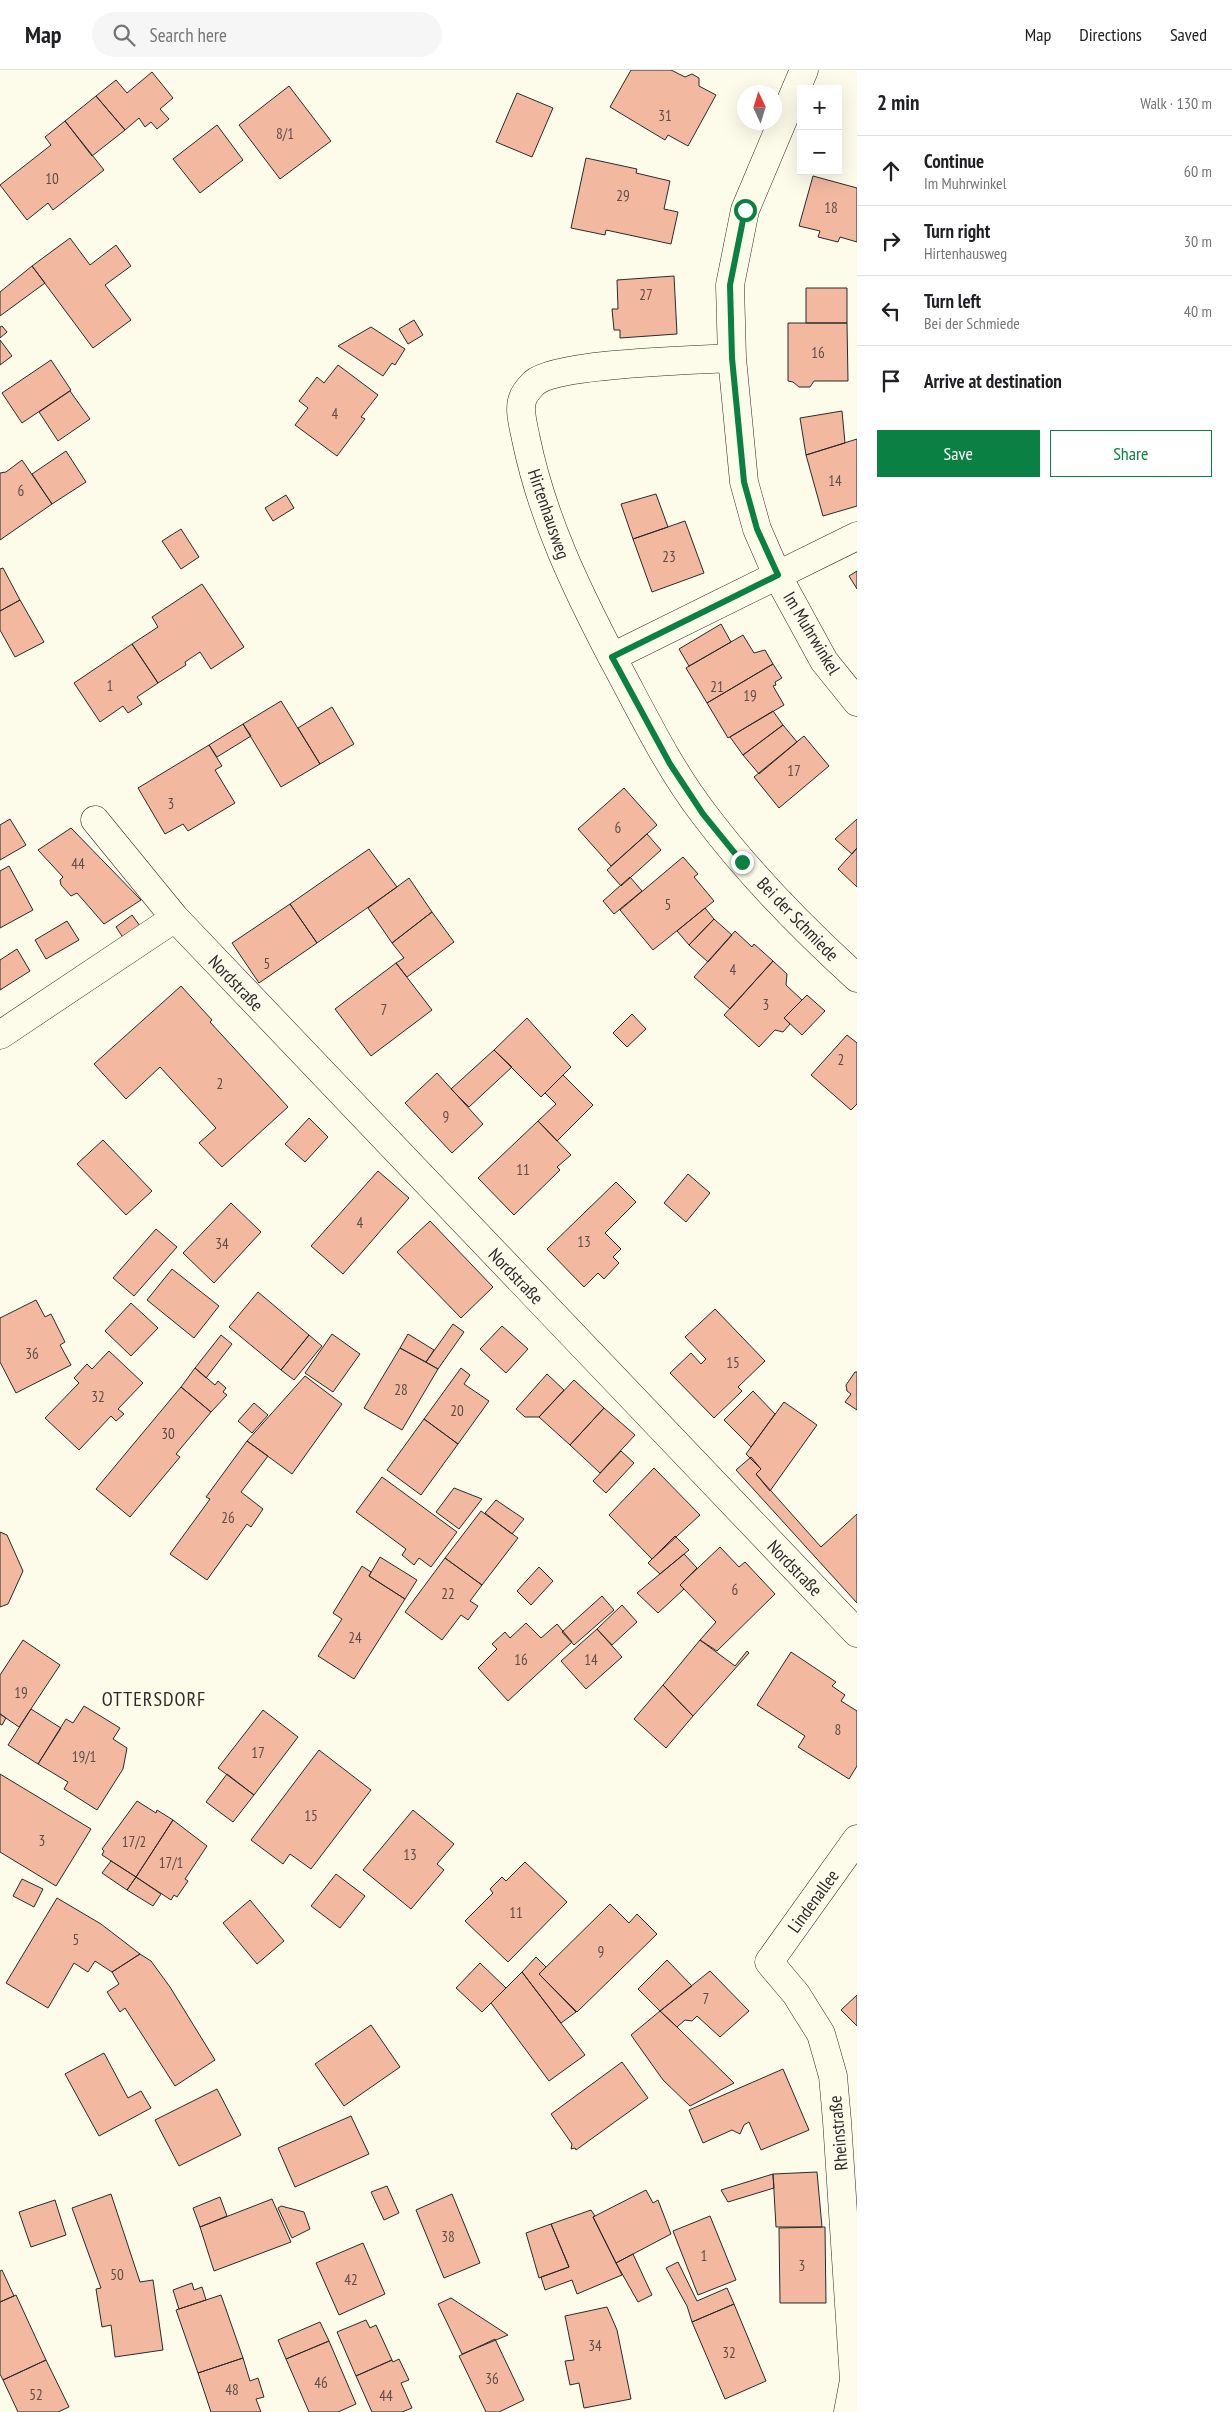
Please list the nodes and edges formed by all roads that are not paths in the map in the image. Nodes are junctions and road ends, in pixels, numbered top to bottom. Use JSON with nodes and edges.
{"nodes":[{"id":1,"x":804,"y":70,"type":"edge"},
{"id":2,"x":732,"y":358,"type":"junction"},
{"id":3,"x":857,"y":536,"type":"edge"},
{"id":4,"x":778,"y":575,"type":"junction"},
{"id":5,"x":612,"y":657,"type":"junction"},
{"id":6,"x":857,"y":702,"type":"edge"},
{"id":7,"x":95,"y":820,"type":"dead end"},
{"id":8,"x":174,"y":918,"type":"junction"},
{"id":9,"x":857,"y":978,"type":"edge"},
{"id":10,"x":0,"y":1035,"type":"edge"},
{"id":11,"x":857,"y":1633,"type":"edge"},
{"id":12,"x":857,"y":1839,"type":"edge"},
{"id":13,"x":769,"y":1962,"type":"joint"},
{"id":14,"x":848,"y":2412,"type":"edge"}],
"edges":[{"from":1,"to":2,"type":"street","name":"Im Muhrwinkel"},
{"from":2,"to":4,"type":"street","name":"Im Muhrwinkel"},
{"from":2,"to":5,"type":"street","name":"Hirtenhausweg"},
{"from":3,"to":4,"type":"street"},
{"from":4,"to":5,"type":"street"},
{"from":4,"to":6,"type":"street","name":"Im Muhrwinkel"},
{"from":5,"to":9,"type":"street","name":"Bei der Schmiede"},
{"from":7,"to":8,"type":"street","name":"Nordstraße"},
{"from":8,"to":10,"type":"street"},
{"from":8,"to":11,"type":"street","name":"Nordstraße"},
{"from":12,"to":13,"type":"street","name":"Lindenallee"},
{"from":13,"to":14,"type":"street","name":"Rheinstraße"}]}
